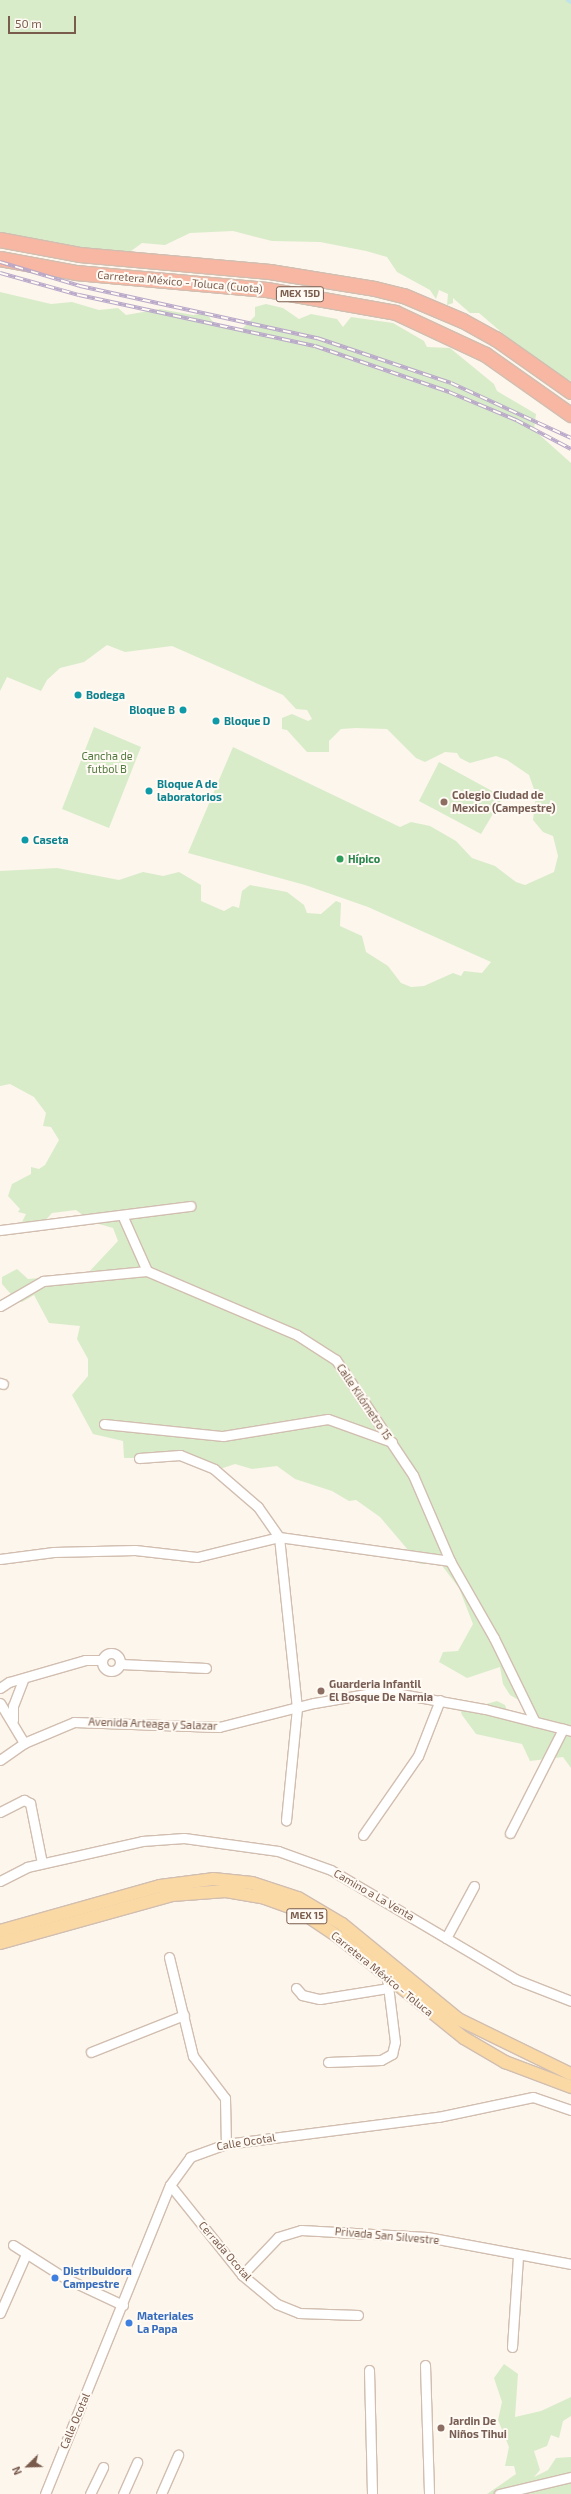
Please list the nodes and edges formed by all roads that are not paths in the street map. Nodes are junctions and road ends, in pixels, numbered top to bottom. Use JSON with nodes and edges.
{"nodes":[{"id":1,"x":0,"y":240,"type":"edge"},
{"id":2,"x":0,"y":259,"type":"edge"},
{"id":3,"x":571,"y":392,"type":"edge"},
{"id":4,"x":571,"y":415,"type":"edge"},
{"id":5,"x":190,"y":1206,"type":"dead end"},
{"id":6,"x":123,"y":1216,"type":"junction"},
{"id":7,"x":0,"y":1230,"type":"edge"},
{"id":8,"x":147,"y":1271,"type":"junction"},
{"id":9,"x":0,"y":1306,"type":"edge"},
{"id":10,"x":104,"y":1424,"type":"dead end"},
{"id":11,"x":392,"y":1442,"type":"junction"},
{"id":12,"x":139,"y":1458,"type":"dead end"},
{"id":13,"x":280,"y":1537,"type":"junction"},
{"id":14,"x":0,"y":1559,"type":"edge"},
{"id":15,"x":450,"y":1561,"type":"junction"},
{"id":16,"x":102,"y":1660,"type":"junction"},
{"id":17,"x":121,"y":1664,"type":"junction"},
{"id":18,"x":206,"y":1668,"type":"dead end"},
{"id":19,"x":23,"y":1680,"type":"junction"},
{"id":20,"x":0,"y":1688,"type":"edge"},
{"id":21,"x":440,"y":1700,"type":"junction"},
{"id":22,"x":0,"y":1703,"type":"edge"},
{"id":23,"x":298,"y":1708,"type":"junction"},
{"id":24,"x":13,"y":1720,"type":"junction"},
{"id":25,"x":535,"y":1722,"type":"junction"},
{"id":26,"x":567,"y":1730,"type":"edge"},
{"id":27,"x":24,"y":1743,"type":"junction"},
{"id":28,"x":0,"y":1760,"type":"edge"},
{"id":29,"x":0,"y":1812,"type":"edge"},
{"id":30,"x":286,"y":1820,"type":"dead end"},
{"id":31,"x":510,"y":1833,"type":"dead end"},
{"id":32,"x":363,"y":1835,"type":"dead end"},
{"id":33,"x":42,"y":1863,"type":"junction"},
{"id":34,"x":0,"y":1881,"type":"edge"},
{"id":35,"x":474,"y":1886,"type":"dead end"},
{"id":36,"x":0,"y":1931,"type":"edge"},
{"id":37,"x":446,"y":1938,"type":"junction"},
{"id":38,"x":0,"y":1943,"type":"edge"},
{"id":39,"x":169,"y":1957,"type":"dead end"},
{"id":40,"x":388,"y":1983,"type":"junction"},
{"id":41,"x":296,"y":1988,"type":"dead end"},
{"id":42,"x":571,"y":2001,"type":"edge"},
{"id":43,"x":184,"y":2015,"type":"junction"},
{"id":44,"x":91,"y":2052,"type":"dead end"},
{"id":45,"x":328,"y":2062,"type":"dead end"},
{"id":46,"x":571,"y":2074,"type":"edge"},
{"id":47,"x":571,"y":2087,"type":"edge"},
{"id":48,"x":571,"y":2110,"type":"edge"},
{"id":49,"x":226,"y":2144,"type":"junction"},
{"id":50,"x":170,"y":2185,"type":"junction"},
{"id":51,"x":13,"y":2244,"type":"dead end"},
{"id":52,"x":26,"y":2254,"type":"junction"},
{"id":53,"x":518,"y":2257,"type":"junction"},
{"id":54,"x":571,"y":2264,"type":"edge"},
{"id":55,"x":242,"y":2274,"type":"junction"},
{"id":56,"x":124,"y":2305,"type":"junction"},
{"id":57,"x":0,"y":2313,"type":"edge"},
{"id":58,"x":358,"y":2315,"type":"dead end"},
{"id":59,"x":512,"y":2347,"type":"dead end"},
{"id":60,"x":425,"y":2365,"type":"dead end"},
{"id":61,"x":369,"y":2370,"type":"dead end"},
{"id":62,"x":178,"y":2455,"type":"dead end"},
{"id":63,"x":137,"y":2462,"type":"dead end"},
{"id":64,"x":103,"y":2467,"type":"dead end"},
{"id":65,"x":571,"y":2477,"type":"edge"},
{"id":66,"x":44,"y":2494,"type":"edge"},
{"id":67,"x":90,"y":2494,"type":"edge"},
{"id":68,"x":123,"y":2494,"type":"edge"},
{"id":69,"x":161,"y":2494,"type":"edge"},
{"id":70,"x":372,"y":2494,"type":"edge"},
{"id":71,"x":429,"y":2494,"type":"edge"},
{"id":72,"x":499,"y":2494,"type":"edge"}],
"edges":[{"from":1,"to":3,"type":"highway","name":"Carretera México - Toluca (Cuota)","number":"MEX 15D"},
{"from":2,"to":4,"type":"highway","name":"Carretera México - Toluca (Cuota)","number":"MEX 15D"},
{"from":5,"to":6,"type":"street"},
{"from":6,"to":7,"type":"street"},
{"from":6,"to":8,"type":"street"},
{"from":8,"to":9,"type":"street"},
{"from":8,"to":11,"type":"street","name":"Calle Kilómetro 15"},
{"from":10,"to":11,"type":"street"},
{"from":11,"to":15,"type":"street","name":"Calle Kilómetro 15"},
{"from":12,"to":13,"type":"street"},
{"from":13,"to":14,"type":"street"},
{"from":13,"to":15,"type":"street"},
{"from":13,"to":23,"type":"street"},
{"from":15,"to":25,"type":"street","name":"Calle Kilómetro 15"},
{"from":16,"to":17,"type":"street"},
{"from":16,"to":17,"type":"street"},
{"from":16,"to":19,"type":"street"},
{"from":17,"to":18,"type":"street"},
{"from":19,"to":20,"type":"street"},
{"from":19,"to":24,"type":"street"},
{"from":21,"to":23,"type":"street","name":"Avenida Arteaga y Salazar"},
{"from":21,"to":25,"type":"street","name":"Avenida Arteaga y Salazar"},
{"from":21,"to":32,"type":"street"},
{"from":22,"to":24,"type":"street"},
{"from":23,"to":27,"type":"street","name":"Avenida Arteaga y Salazar"},
{"from":23,"to":30,"type":"street"},
{"from":24,"to":27,"type":"street"},
{"from":25,"to":26,"type":"street","name":"Avenida Arteaga y Salazar"},
{"from":26,"to":31,"type":"street"},
{"from":27,"to":28,"type":"street","name":"Avenida Arteaga y Salazar"},
{"from":29,"to":33,"type":"street"},
{"from":33,"to":34,"type":"street","name":"Camino a La Venta"},
{"from":33,"to":37,"type":"street","name":"Camino a La Venta"},
{"from":35,"to":37,"type":"street"},
{"from":36,"to":46,"type":"main road","name":"Carretera México - Toluca","number":"MEX 15"},
{"from":37,"to":42,"type":"street","name":"Camino a La Venta"},
{"from":38,"to":40,"type":"main road","name":"Carretera México - Toluca","number":"MEX 15"},
{"from":39,"to":43,"type":"street"},
{"from":40,"to":41,"type":"street"},
{"from":40,"to":45,"type":"street"},
{"from":40,"to":47,"type":"main road","name":"Carretera México - Toluca","number":"MEX 15"},
{"from":43,"to":44,"type":"street"},
{"from":43,"to":49,"type":"street"},
{"from":48,"to":49,"type":"street","name":"Calle Ocotal"},
{"from":49,"to":50,"type":"street","name":"Calle Ocotal"},
{"from":50,"to":55,"type":"street","name":"Cerrada Ocotal"},
{"from":50,"to":56,"type":"street","name":"Calle Ocotal"},
{"from":51,"to":52,"type":"street"},
{"from":52,"to":56,"type":"street"},
{"from":52,"to":57,"type":"street"},
{"from":53,"to":54,"type":"street","name":"Privada San Silvestre"},
{"from":53,"to":55,"type":"street","name":"Privada San Silvestre"},
{"from":53,"to":59,"type":"street"},
{"from":55,"to":58,"type":"street","name":"Cerrada Ocotal"},
{"from":56,"to":66,"type":"street","name":"Calle Ocotal"},
{"from":60,"to":71,"type":"street"},
{"from":61,"to":70,"type":"street"},
{"from":62,"to":69,"type":"street"},
{"from":63,"to":68,"type":"street"},
{"from":64,"to":67,"type":"street"},
{"from":65,"to":72,"type":"street"}]}
